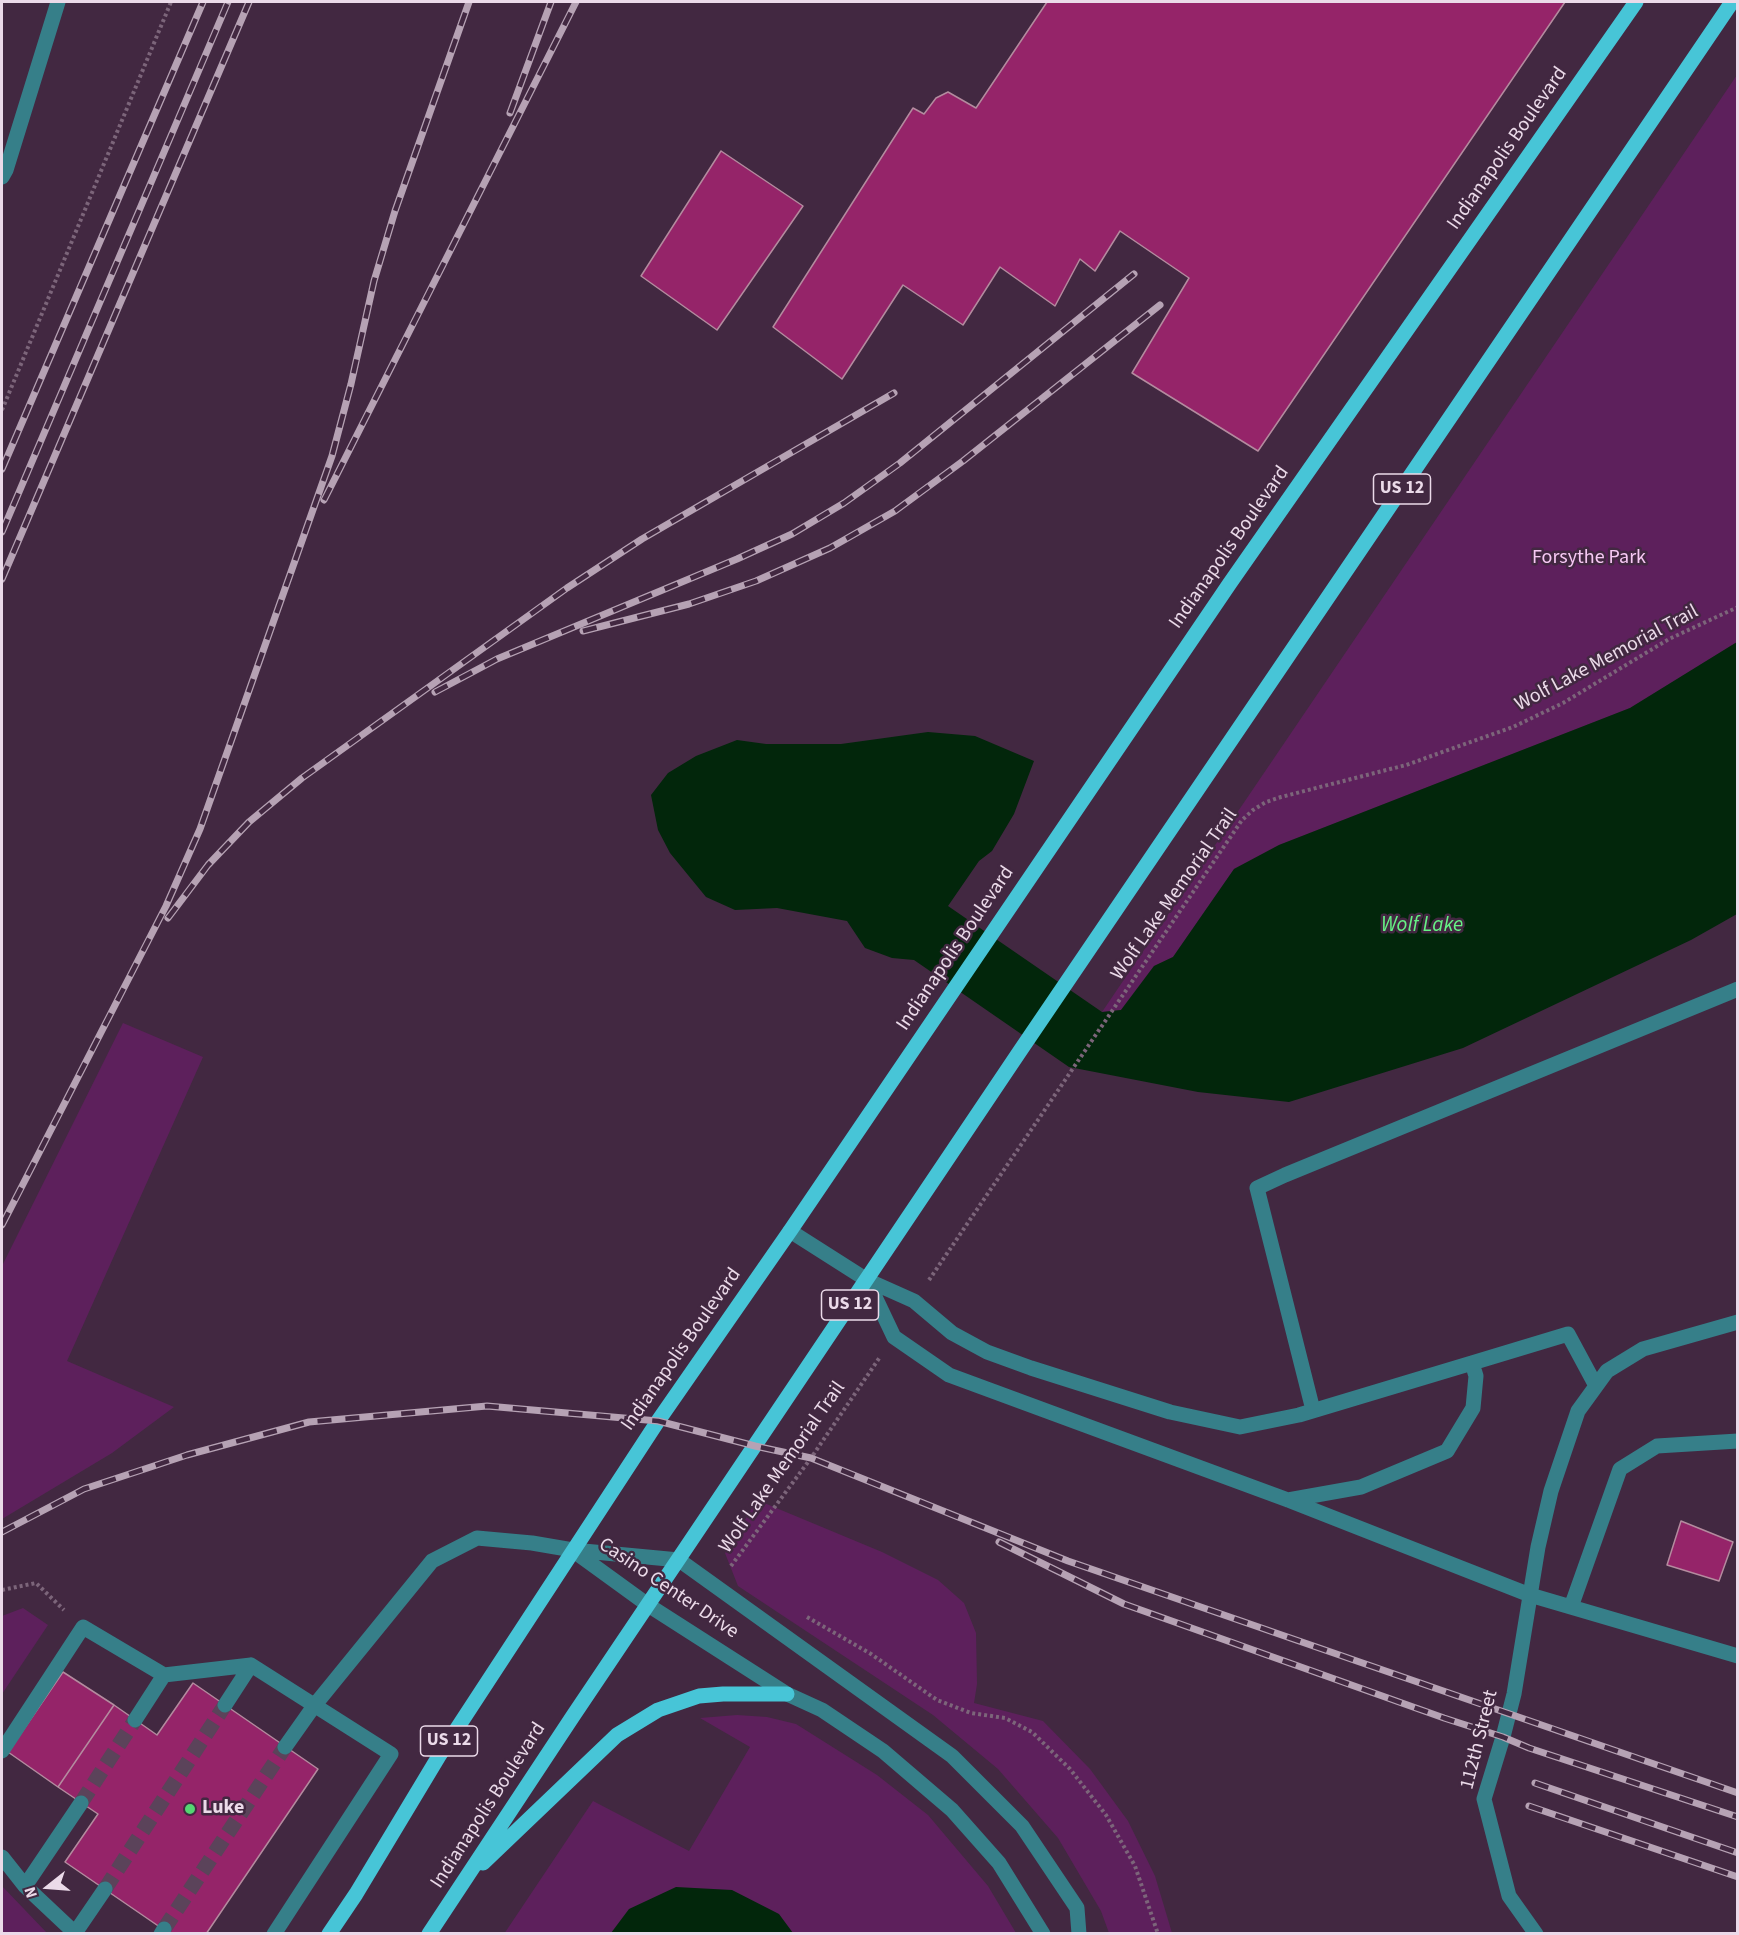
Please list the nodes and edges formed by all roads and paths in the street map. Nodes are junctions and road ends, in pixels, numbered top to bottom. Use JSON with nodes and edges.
{"nodes":[{"id":1,"x":58,"y":2,"type":"edge"},
{"id":2,"x":171,"y":2,"type":"edge"},
{"id":3,"x":1636,"y":2,"type":"edge"},
{"id":4,"x":1732,"y":2,"type":"edge"},
{"id":5,"x":2,"y":177,"type":"edge"},
{"id":6,"x":2,"y":410,"type":"edge"},
{"id":7,"x":1737,"y":607,"type":"edge"},
{"id":8,"x":1737,"y":990,"type":"edge"},
{"id":9,"x":790,"y":1231,"type":"junction"},
{"id":10,"x":867,"y":1280,"type":"junction"},
{"id":11,"x":925,"y":1286,"type":"dead end"},
{"id":12,"x":1737,"y":1322,"type":"edge"},
{"id":13,"x":1474,"y":1370,"type":"junction"},
{"id":14,"x":860,"y":1384,"type":"dead end"},
{"id":15,"x":1596,"y":1386,"type":"junction"},
{"id":16,"x":1313,"y":1410,"type":"junction"},
{"id":17,"x":1737,"y":1441,"type":"edge"},
{"id":18,"x":1288,"y":1500,"type":"junction"},
{"id":19,"x":573,"y":1550,"type":"junction"},
{"id":20,"x":679,"y":1560,"type":"junction"},
{"id":21,"x":729,"y":1569,"type":"dead end"},
{"id":22,"x":2,"y":1590,"type":"edge"},
{"id":23,"x":1530,"y":1596,"type":"junction"},
{"id":24,"x":648,"y":1605,"type":"junction"},
{"id":25,"x":1571,"y":1607,"type":"junction"},
{"id":26,"x":804,"y":1615,"type":"dead end"},
{"id":27,"x":83,"y":1627,"type":"junction"},
{"id":28,"x":1737,"y":1656,"type":"edge"},
{"id":29,"x":251,"y":1665,"type":"junction"},
{"id":30,"x":164,"y":1675,"type":"junction"},
{"id":31,"x":787,"y":1694,"type":"junction"},
{"id":32,"x":225,"y":1706,"type":"tunnel mouth"},
{"id":33,"x":314,"y":1706,"type":"junction"},
{"id":34,"x":135,"y":1720,"type":"tunnel mouth"},
{"id":35,"x":285,"y":1747,"type":"tunnel mouth"},
{"id":36,"x":2,"y":1751,"type":"edge"},
{"id":37,"x":81,"y":1803,"type":"tunnel mouth"},
{"id":38,"x":2,"y":1857,"type":"edge"},
{"id":39,"x":464,"y":1882,"type":"junction"},
{"id":40,"x":25,"y":1886,"type":"junction"},
{"id":41,"x":105,"y":1889,"type":"tunnel mouth"},
{"id":42,"x":76,"y":1933,"type":"edge"},
{"id":43,"x":274,"y":1934,"type":"edge"},
{"id":44,"x":329,"y":1934,"type":"edge"},
{"id":45,"x":429,"y":1934,"type":"edge"},
{"id":46,"x":1043,"y":1934,"type":"edge"},
{"id":47,"x":1079,"y":1934,"type":"edge"},
{"id":48,"x":1158,"y":1934,"type":"edge"},
{"id":49,"x":1536,"y":1934,"type":"edge"}],
"edges":[{"from":1,"to":5,"type":"street"},
{"from":2,"to":6,"type":"path"},
{"from":3,"to":9,"type":"main road","name":"Indianapolis Boulevard","number":"US 12"},
{"from":4,"to":10,"type":"main road","name":"Indianapolis Boulevard","number":"US 12"},
{"from":7,"to":11,"type":"path","name":"Wolf Lake Memorial Trail"},
{"from":8,"to":16,"type":"street"},
{"from":9,"to":10,"type":"street"},
{"from":9,"to":19,"type":"main road","name":"Indianapolis Boulevard","number":"US 12"},
{"from":10,"to":16,"type":"street"},
{"from":10,"to":18,"type":"street"},
{"from":10,"to":20,"type":"main road","name":"Indianapolis Boulevard","number":"US 12"},
{"from":12,"to":15,"type":"street","name":"112th Street"},
{"from":13,"to":15,"type":"street"},
{"from":13,"to":16,"type":"street"},
{"from":13,"to":18,"type":"street"},
{"from":14,"to":21,"type":"path","name":"Wolf Lake Memorial Trail"},
{"from":15,"to":23,"type":"street","name":"112th Street"},
{"from":17,"to":25,"type":"street"},
{"from":18,"to":23,"type":"street"},
{"from":19,"to":20,"type":"street","name":"Casino Center Drive"},
{"from":19,"to":24,"type":"street","name":"Casino Center Drive"},
{"from":19,"to":33,"type":"street"},
{"from":19,"to":44,"type":"main road","name":"Indianapolis Boulevard","number":"US 12"},
{"from":20,"to":24,"type":"main road","name":"Indianapolis Boulevard","number":"US 12"},
{"from":20,"to":47,"type":"street","name":"Casino Center Drive"},
{"from":22,"to":27,"type":"path"},
{"from":23,"to":25,"type":"street"},
{"from":23,"to":49,"type":"street","name":"112th Street"},
{"from":24,"to":31,"type":"street","name":"Casino Center Drive"},
{"from":24,"to":39,"type":"main road","name":"Indianapolis Boulevard","number":"US 12"},
{"from":25,"to":28,"type":"street"},
{"from":26,"to":48,"type":"path"},
{"from":27,"to":30,"type":"street"},
{"from":27,"to":36,"type":"street"},
{"from":29,"to":30,"type":"street"},
{"from":29,"to":32,"type":"street"},
{"from":29,"to":33,"type":"street"},
{"from":30,"to":34,"type":"street"},
{"from":31,"to":39,"type":"main road"},
{"from":31,"to":46,"type":"street","name":"Casino Center Drive"},
{"from":33,"to":35,"type":"street"},
{"from":33,"to":43,"type":"street"},
{"from":37,"to":40,"type":"street"},
{"from":38,"to":40,"type":"street"},
{"from":39,"to":45,"type":"main road","name":"Indianapolis Boulevard","number":"US 12"},
{"from":40,"to":42,"type":"street"},
{"from":41,"to":42,"type":"street"}]}
